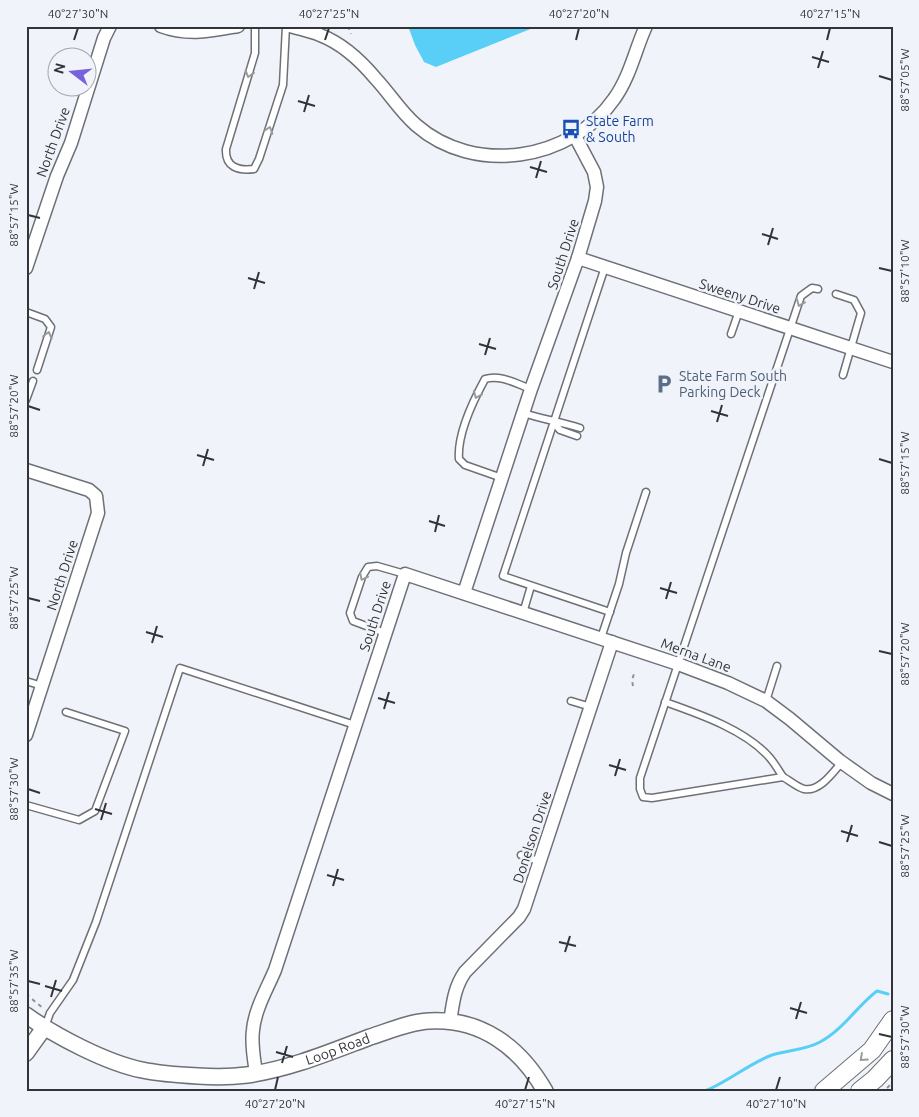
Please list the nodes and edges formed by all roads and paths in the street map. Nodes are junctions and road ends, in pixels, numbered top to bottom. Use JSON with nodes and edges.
{"nodes":[{"id":1,"x":110,"y":26,"type":"edge"},
{"id":2,"x":161,"y":26,"type":"edge"},
{"id":3,"x":238,"y":26,"type":"edge"},
{"id":4,"x":255,"y":26,"type":"edge"},
{"id":5,"x":286,"y":26,"type":"edge"},
{"id":6,"x":290,"y":26,"type":"edge"},
{"id":7,"x":348,"y":26,"type":"edge"},
{"id":8,"x":646,"y":26,"type":"edge"},
{"id":9,"x":352,"y":34,"type":"dead end"},
{"id":10,"x":575,"y":136,"type":"junction"},
{"id":11,"x":578,"y":258,"type":"junction"},
{"id":12,"x":605,"y":267,"type":"junction"},
{"id":13,"x":26,"y":268,"type":"edge"},
{"id":14,"x":818,"y":289,"type":"dead end"},
{"id":15,"x":836,"y":294,"type":"dead end"},
{"id":16,"x":738,"y":311,"type":"junction"},
{"id":17,"x":26,"y":312,"type":"edge"},
{"id":18,"x":791,"y":328,"type":"junction"},
{"id":19,"x":731,"y":334,"type":"dead end"},
{"id":20,"x":851,"y":348,"type":"junction"},
{"id":21,"x":891,"y":360,"type":"edge"},
{"id":22,"x":36,"y":370,"type":"dead end"},
{"id":23,"x":843,"y":375,"type":"dead end"},
{"id":24,"x":33,"y":381,"type":"dead end"},
{"id":25,"x":531,"y":389,"type":"junction"},
{"id":26,"x":26,"y":400,"type":"edge"},
{"id":27,"x":523,"y":413,"type":"junction"},
{"id":28,"x":554,"y":422,"type":"junction"},
{"id":29,"x":580,"y":428,"type":"dead end"},
{"id":30,"x":578,"y":436,"type":"dead end"},
{"id":31,"x":26,"y":470,"type":"edge"},
{"id":32,"x":502,"y":478,"type":"junction"},
{"id":33,"x":646,"y":492,"type":"dead end"},
{"id":34,"x":404,"y":574,"type":"junction"},
{"id":35,"x":531,"y":586,"type":"junction"},
{"id":36,"x":464,"y":593,"type":"junction"},
{"id":37,"x":610,"y":612,"type":"junction"},
{"id":38,"x":524,"y":613,"type":"junction"},
{"id":39,"x":385,"y":633,"type":"junction"},
{"id":40,"x":607,"y":640,"type":"junction"},
{"id":41,"x":678,"y":664,"type":"junction"},
{"id":42,"x":777,"y":666,"type":"dead end"},
{"id":43,"x":634,"y":674,"type":"dead end"},
{"id":44,"x":26,"y":681,"type":"edge"},
{"id":45,"x":42,"y":686,"type":"junction"},
{"id":46,"x":633,"y":686,"type":"dead end"},
{"id":47,"x":571,"y":701,"type":"dead end"},
{"id":48,"x":766,"y":701,"type":"junction"},
{"id":49,"x":666,"y":702,"type":"junction"},
{"id":50,"x":591,"y":707,"type":"junction"},
{"id":51,"x":66,"y":712,"type":"dead end"},
{"id":52,"x":355,"y":725,"type":"junction"},
{"id":53,"x":26,"y":735,"type":"edge"},
{"id":54,"x":842,"y":762,"type":"junction"},
{"id":55,"x":783,"y":777,"type":"junction"},
{"id":56,"x":893,"y":794,"type":"edge"},
{"id":57,"x":26,"y":806,"type":"edge"},
{"id":58,"x":521,"y":855,"type":"dead end"},
{"id":59,"x":540,"y":862,"type":"junction"},
{"id":60,"x":26,"y":994,"type":"edge"},
{"id":61,"x":50,"y":1013,"type":"junction"},
{"id":62,"x":26,"y":1015,"type":"edge"},
{"id":63,"x":893,"y":1020,"type":"edge"},
{"id":64,"x":450,"y":1022,"type":"junction"},
{"id":65,"x":44,"y":1028,"type":"junction"},
{"id":66,"x":26,"y":1053,"type":"edge"},
{"id":67,"x":893,"y":1060,"type":"edge"},
{"id":68,"x":256,"y":1073,"type":"junction"},
{"id":69,"x":893,"y":1082,"type":"edge"},
{"id":70,"x":545,"y":1091,"type":"edge"},
{"id":71,"x":824,"y":1091,"type":"edge"},
{"id":72,"x":860,"y":1091,"type":"edge"},
{"id":73,"x":884,"y":1091,"type":"edge"}],
"edges":[{"from":1,"to":13,"type":"street","name":"North Drive"},
{"from":2,"to":3,"type":"street"},
{"from":4,"to":5,"type":"lane","one_way":true},
{"from":6,"to":10,"type":"street"},
{"from":7,"to":9,"type":"path"},
{"from":8,"to":10,"type":"street"},
{"from":10,"to":11,"type":"street","name":"South Drive"},
{"from":11,"to":12,"type":"street","name":"Sweeny Drive"},
{"from":11,"to":25,"type":"street","name":"South Drive"},
{"from":12,"to":16,"type":"street","name":"Sweeny Drive"},
{"from":12,"to":28,"type":"lane"},
{"from":14,"to":18,"type":"lane","one_way":true},
{"from":15,"to":20,"type":"lane"},
{"from":16,"to":18,"type":"street","name":"Sweeny Drive"},
{"from":16,"to":19,"type":"lane"},
{"from":22,"to":17,"type":"lane","one_way":true},
{"from":18,"to":20,"type":"street","name":"Sweeny Drive"},
{"from":18,"to":41,"type":"lane"},
{"from":20,"to":21,"type":"street","name":"Sweeny Drive"},
{"from":20,"to":23,"type":"lane"},
{"from":24,"to":26,"type":"lane"},
{"from":25,"to":27,"type":"street","name":"South Drive"},
{"from":25,"to":32,"type":"lane","one_way":true},
{"from":27,"to":28,"type":"lane"},
{"from":27,"to":32,"type":"street","name":"South Drive"},
{"from":28,"to":29,"type":"lane"},
{"from":28,"to":30,"type":"lane"},
{"from":28,"to":35,"type":"lane"},
{"from":31,"to":45,"type":"street","name":"North Drive"},
{"from":32,"to":36,"type":"street","name":"South Drive"},
{"from":33,"to":37,"type":"lane"},
{"from":34,"to":36,"type":"street","name":"South Drive"},
{"from":34,"to":39,"type":"street","name":"South Drive"},
{"from":34,"to":39,"type":"lane","one_way":true},
{"from":35,"to":37,"type":"lane"},
{"from":35,"to":38,"type":"lane"},
{"from":36,"to":38,"type":"street","name":"Merna Lane"},
{"from":37,"to":40,"type":"lane"},
{"from":38,"to":40,"type":"street","name":"Merna Lane"},
{"from":39,"to":52,"type":"street","name":"South Drive"},
{"from":40,"to":41,"type":"street","name":"Merna Lane"},
{"from":40,"to":50,"type":"street","name":"Donelson Drive"},
{"from":41,"to":48,"type":"street","name":"Merna Lane"},
{"from":41,"to":49,"type":"lane"},
{"from":42,"to":48,"type":"lane"},
{"from":43,"to":46,"type":"path"},
{"from":44,"to":45,"type":"lane"},
{"from":45,"to":53,"type":"street","name":"North Drive"},
{"from":47,"to":50,"type":"lane"},
{"from":48,"to":54,"type":"street","name":"Merna Lane"},
{"from":49,"to":55,"type":"lane"},
{"from":49,"to":55,"type":"lane"},
{"from":50,"to":59,"type":"street","name":"Donelson Drive"},
{"from":51,"to":57,"type":"lane"},
{"from":52,"to":61,"type":"lane"},
{"from":52,"to":68,"type":"street","name":"South Drive"},
{"from":54,"to":55,"type":"lane"},
{"from":54,"to":56,"type":"street","name":"Merna Lane"},
{"from":58,"to":59,"type":"lane"},
{"from":59,"to":64,"type":"street","name":"Donelson Drive"},
{"from":60,"to":61,"type":"path"},
{"from":61,"to":65,"type":"lane"},
{"from":62,"to":65,"type":"street","name":"Loop Road"},
{"from":63,"to":71,"type":"main road","one_way":true},
{"from":64,"to":68,"type":"street","name":"Loop Road"},
{"from":64,"to":70,"type":"street","name":"Loop Road"},
{"from":65,"to":66,"type":"street"},
{"from":65,"to":68,"type":"street","name":"Loop Road"},
{"from":67,"to":72,"type":"main road"},
{"from":69,"to":73,"type":"path"}]}
